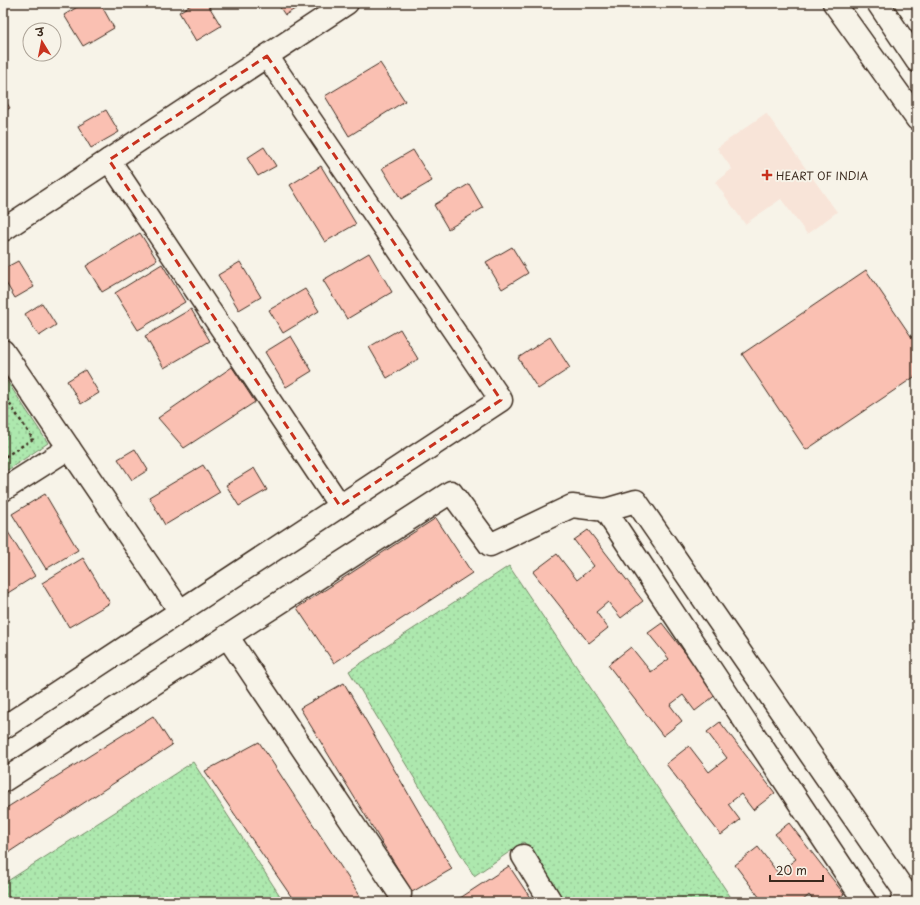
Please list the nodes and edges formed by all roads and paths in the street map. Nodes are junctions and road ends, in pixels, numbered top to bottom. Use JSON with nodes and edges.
{"nodes":[{"id":1,"x":348,"y":3,"type":"edge"},
{"id":2,"x":834,"y":3,"type":"edge"},
{"id":3,"x":878,"y":3,"type":"edge"},
{"id":4,"x":267,"y":56,"type":"junction"},
{"id":5,"x":917,"y":61,"type":"edge"},
{"id":6,"x":917,"y":119,"type":"edge"},
{"id":7,"x":109,"y":160,"type":"junction"},
{"id":8,"x":3,"y":230,"type":"edge"},
{"id":9,"x":3,"y":351,"type":"edge"},
{"id":10,"x":3,"y":394,"type":"edge"},
{"id":11,"x":69,"y":448,"type":"junction"},
{"id":12,"x":3,"y":458,"type":"edge"},
{"id":13,"x":3,"y":490,"type":"edge"},
{"id":14,"x":340,"y":506,"type":"junction"},
{"id":15,"x":605,"y":510,"type":"junction"},
{"id":16,"x":180,"y":611,"type":"junction"},
{"id":17,"x":227,"y":636,"type":"junction"},
{"id":18,"x":755,"y":673,"type":"junction"},
{"id":19,"x":726,"y":693,"type":"junction"},
{"id":20,"x":3,"y":728,"type":"edge"},
{"id":21,"x":3,"y":781,"type":"edge"},
{"id":22,"x":523,"y":856,"type":"dead end"},
{"id":23,"x":400,"y":894,"type":"dead end"},
{"id":24,"x":551,"y":902,"type":"edge"},
{"id":25,"x":865,"y":902,"type":"edge"},
{"id":26,"x":901,"y":902,"type":"edge"}],
"edges":[{"from":1,"to":4,"type":"street"},
{"from":2,"to":6,"type":"street"},
{"from":3,"to":5,"type":"street"},
{"from":4,"to":7,"type":"street"},
{"from":4,"to":14,"type":"street"},
{"from":7,"to":8,"type":"street"},
{"from":7,"to":14,"type":"street"},
{"from":9,"to":11,"type":"street"},
{"from":10,"to":12,"type":"path"},
{"from":11,"to":13,"type":"street"},
{"from":11,"to":16,"type":"street"},
{"from":14,"to":16,"type":"street"},
{"from":15,"to":17,"type":"street"},
{"from":15,"to":18,"type":"street"},
{"from":15,"to":19,"type":"street"},
{"from":16,"to":20,"type":"street"},
{"from":17,"to":21,"type":"street"},
{"from":17,"to":23,"type":"street"},
{"from":18,"to":19,"type":"street"},
{"from":18,"to":26,"type":"street"},
{"from":19,"to":25,"type":"street"},
{"from":22,"to":24,"type":"street"}]}
